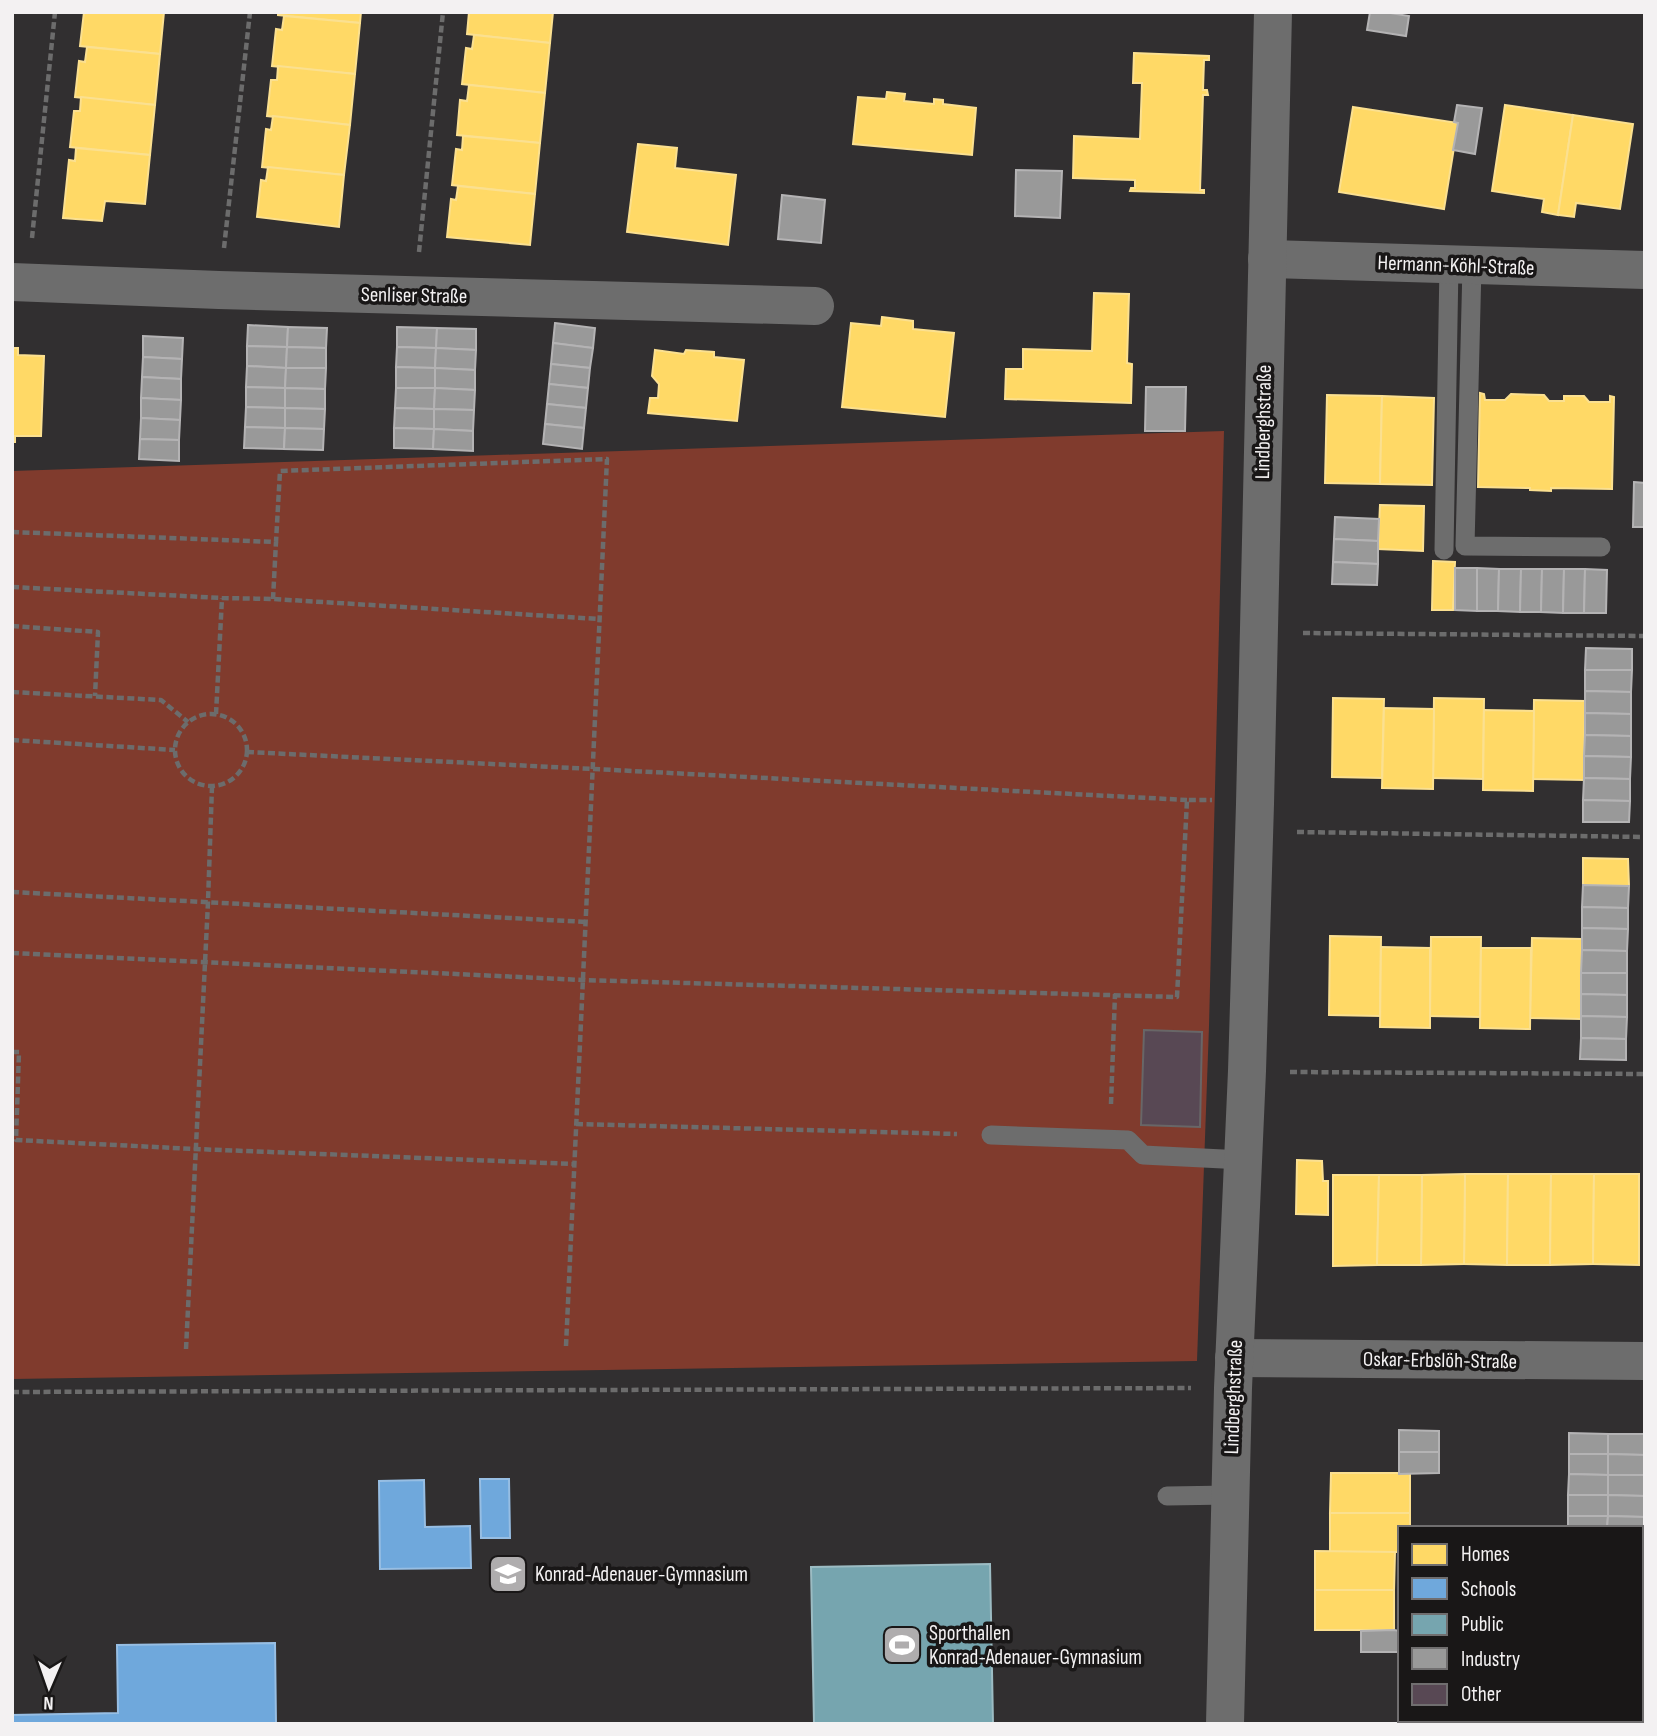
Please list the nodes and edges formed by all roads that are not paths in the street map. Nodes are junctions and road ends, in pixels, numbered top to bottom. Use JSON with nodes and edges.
{"nodes":[{"id":1,"x":1273,"y":12,"type":"edge"},
{"id":2,"x":1267,"y":259,"type":"junction"},
{"id":3,"x":1461,"y":266,"type":"junction"},
{"id":4,"x":1645,"y":270,"type":"edge"},
{"id":5,"x":20,"y":283,"type":"edge"},
{"id":6,"x":815,"y":306,"type":"dead end"},
{"id":7,"x":1601,"y":547,"type":"dead end"},
{"id":8,"x":1444,"y":550,"type":"dead end"},
{"id":9,"x":991,"y":1135,"type":"road end"},
{"id":10,"x":1243,"y":1160,"type":"junction"},
{"id":11,"x":1645,"y":1361,"type":"edge"},
{"id":12,"x":1234,"y":1373,"type":"junction"},
{"id":13,"x":1230,"y":1495,"type":"junction"},
{"id":14,"x":1167,"y":1496,"type":"dead end"},
{"id":15,"x":1225,"y":1724,"type":"edge"}],
"edges":[{"from":1,"to":2,"type":"street","name":"Lindberghstraße"},
{"from":2,"to":3,"type":"street","name":"Hermann-Köhl-Straße"},
{"from":2,"to":10,"type":"street","name":"Lindberghstraße"},
{"from":3,"to":4,"type":"street","name":"Hermann-Köhl-Straße"},
{"from":3,"to":7,"type":"lane"},
{"from":3,"to":8,"type":"lane"},
{"from":5,"to":6,"type":"street","name":"Senliser Straße"},
{"from":9,"to":10,"type":"lane"},
{"from":10,"to":12,"type":"street","name":"Lindberghstraße"},
{"from":11,"to":12,"type":"street","name":"Oskar-Erbslöh-Straße"},
{"from":12,"to":13,"type":"street","name":"Lindberghstraße"},
{"from":13,"to":14,"type":"lane"},
{"from":13,"to":15,"type":"street","name":"Lindberghstraße"}]}
